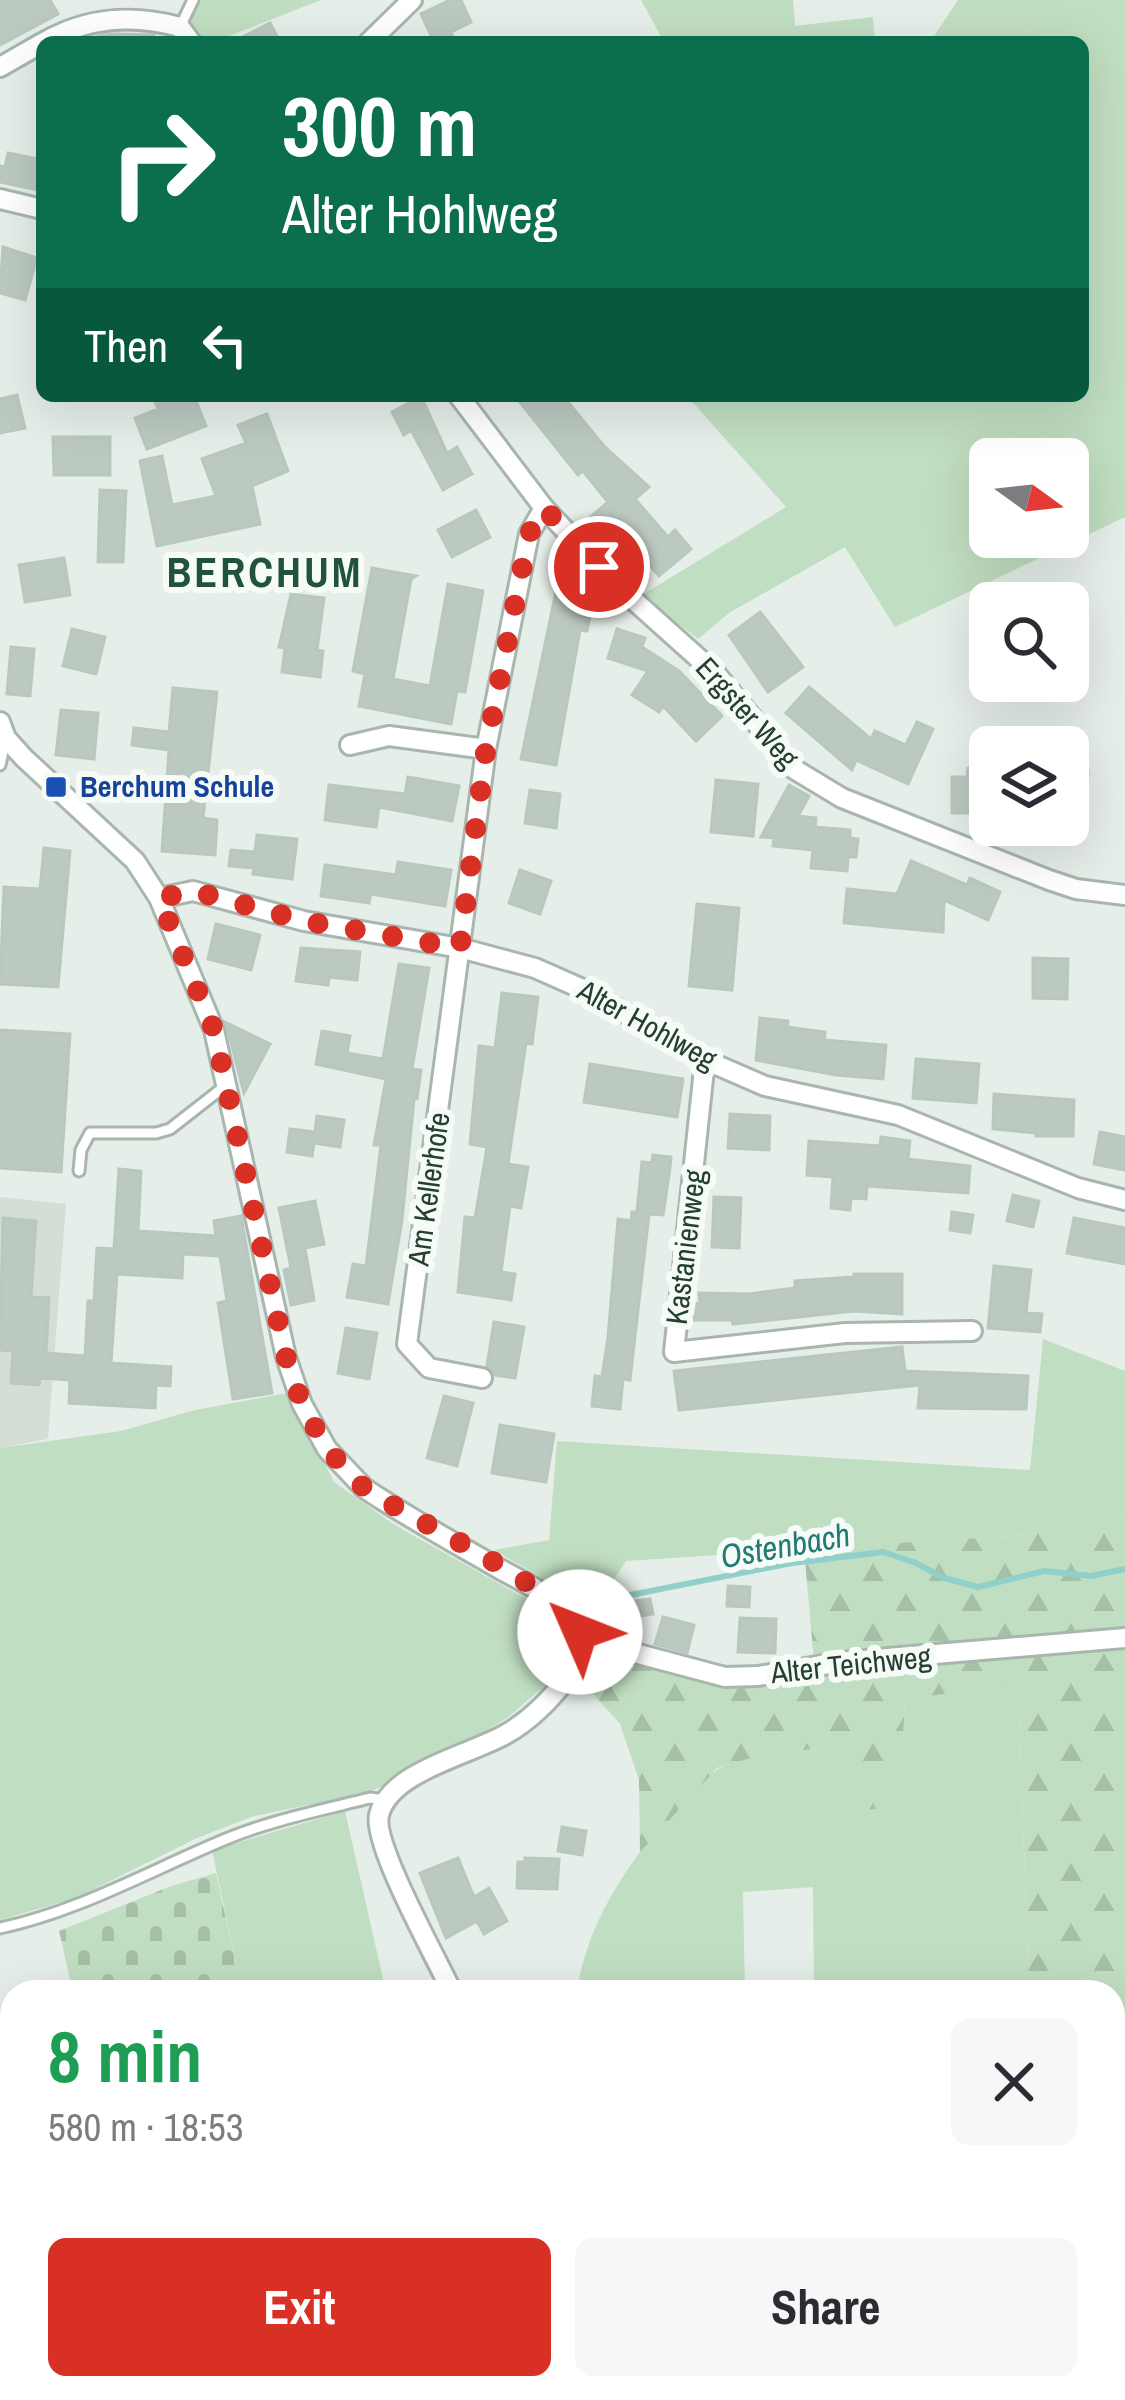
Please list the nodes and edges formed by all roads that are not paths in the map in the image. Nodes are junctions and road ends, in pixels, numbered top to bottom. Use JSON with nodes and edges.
{"nodes":[{"id":1,"x":193,"y":0,"type":"edge"},
{"id":2,"x":412,"y":0,"type":"edge"},
{"id":3,"x":186,"y":34,"type":"edge"},
{"id":4,"x":58,"y":36,"type":"edge"},
{"id":5,"x":375,"y":36,"type":"edge"},
{"id":6,"x":36,"y":47,"type":"edge"},
{"id":7,"x":0,"y":67,"type":"edge"},
{"id":8,"x":0,"y":200,"type":"edge"},
{"id":9,"x":36,"y":208,"type":"edge"},
{"id":10,"x":464,"y":402,"type":"edge"},
{"id":11,"x":544,"y":508,"type":"junction"},
{"id":12,"x":2,"y":734,"type":"edge"},
{"id":13,"x":350,"y":745,"type":"dead end"},
{"id":14,"x":486,"y":749,"type":"junction"},
{"id":15,"x":0,"y":764,"type":"edge"},
{"id":16,"x":1125,"y":895,"type":"edge"},
{"id":17,"x":159,"y":898,"type":"junction"},
{"id":18,"x":460,"y":948,"type":"junction"},
{"id":19,"x":705,"y":1060,"type":"junction"},
{"id":20,"x":227,"y":1085,"type":"junction"},
{"id":21,"x":79,"y":1171,"type":"dead end"},
{"id":22,"x":1125,"y":1200,"type":"edge"},
{"id":23,"x":972,"y":1331,"type":"dead end"},
{"id":24,"x":482,"y":1378,"type":"dead end"},
{"id":25,"x":1125,"y":1638,"type":"edge"},
{"id":26,"x":582,"y":1639,"type":"junction"},
{"id":27,"x":384,"y":1800,"type":"junction"},
{"id":28,"x":0,"y":1928,"type":"edge"},
{"id":29,"x":446,"y":1980,"type":"edge"}],
"edges":[{"from":1,"to":3,"type":"lane"},
{"from":2,"to":5,"type":"street"},
{"from":3,"to":4,"type":"street"},
{"from":6,"to":7,"type":"street"},
{"from":8,"to":9,"type":"street"},
{"from":10,"to":11,"type":"street","name":"Ergster Weg"},
{"from":11,"to":14,"type":"street"},
{"from":11,"to":16,"type":"street","name":"Ergster Weg"},
{"from":12,"to":15,"type":"lane"},
{"from":12,"to":17,"type":"street"},
{"from":13,"to":14,"type":"street"},
{"from":14,"to":18,"type":"street"},
{"from":17,"to":18,"type":"street","name":"Alter Hohlweg"},
{"from":17,"to":20,"type":"street"},
{"from":18,"to":19,"type":"street","name":"Alter Hohlweg"},
{"from":18,"to":24,"type":"street","name":"Am Kellerhofe"},
{"from":19,"to":22,"type":"street","name":"Alter Hohlweg"},
{"from":19,"to":23,"type":"street","name":"Kastanienweg"},
{"from":20,"to":21,"type":"lane"},
{"from":20,"to":26,"type":"street"},
{"from":25,"to":26,"type":"street","name":"Alter Teichweg"},
{"from":26,"to":27,"type":"street"},
{"from":27,"to":28,"type":"lane"},
{"from":27,"to":29,"type":"street"}]}
